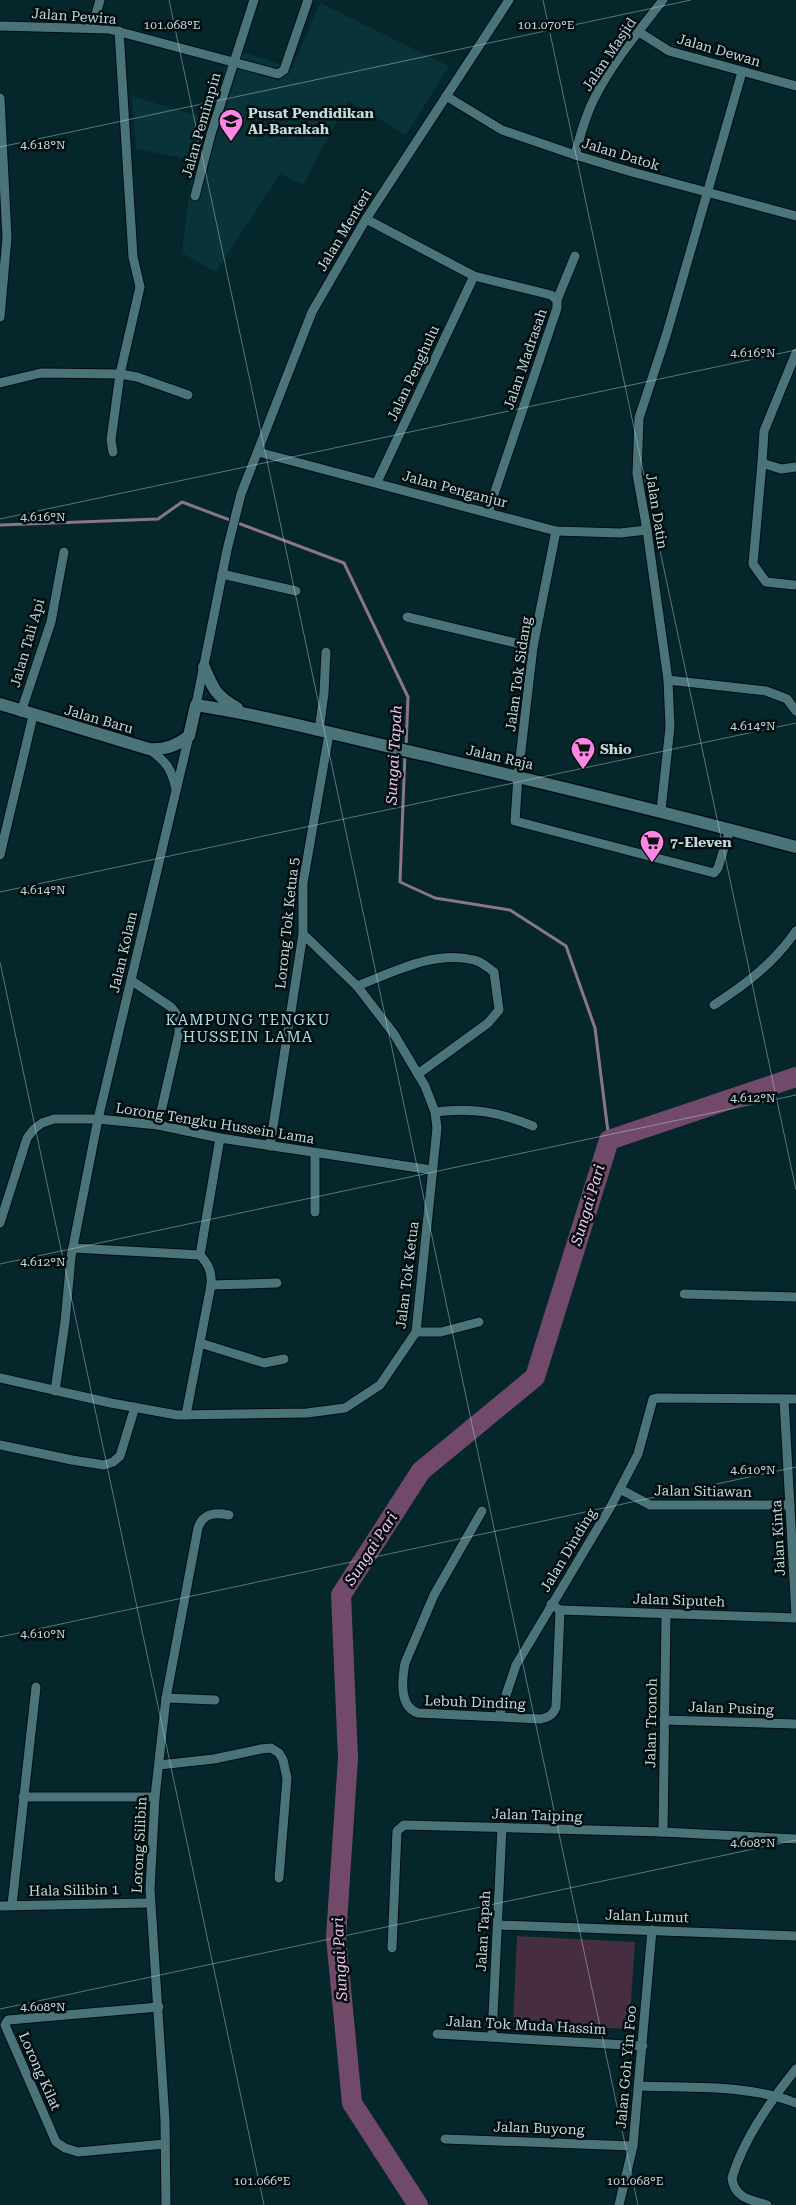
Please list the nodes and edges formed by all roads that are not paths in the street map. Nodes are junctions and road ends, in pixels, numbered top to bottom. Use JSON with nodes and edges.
{"nodes":[{"id":1,"x":100,"y":0,"type":"edge"},
{"id":2,"x":254,"y":0,"type":"edge"},
{"id":3,"x":308,"y":0,"type":"edge"},
{"id":4,"x":509,"y":0,"type":"edge"},
{"id":5,"x":663,"y":0,"type":"edge"},
{"id":6,"x":0,"y":26,"type":"edge"},
{"id":7,"x":92,"y":28,"type":"junction"},
{"id":8,"x":119,"y":31,"type":"junction"},
{"id":9,"x":639,"y":32,"type":"junction"},
{"id":10,"x":234,"y":61,"type":"junction"},
{"id":11,"x":742,"y":72,"type":"junction"},
{"id":12,"x":796,"y":86,"type":"edge"},
{"id":13,"x":446,"y":96,"type":"junction"},
{"id":14,"x":0,"y":98,"type":"edge"},
{"id":15,"x":575,"y":155,"type":"junction"},
{"id":16,"x":706,"y":193,"type":"junction"},
{"id":17,"x":195,"y":196,"type":"dead end"},
{"id":18,"x":796,"y":216,"type":"edge"},
{"id":19,"x":366,"y":219,"type":"junction"},
{"id":20,"x":575,"y":256,"type":"dead end"},
{"id":21,"x":474,"y":276,"type":"junction"},
{"id":22,"x":557,"y":300,"type":"junction"},
{"id":23,"x":0,"y":317,"type":"edge"},
{"id":24,"x":796,"y":354,"type":"edge"},
{"id":25,"x":120,"y":374,"type":"junction"},
{"id":26,"x":0,"y":382,"type":"edge"},
{"id":27,"x":188,"y":396,"type":"dead end"},
{"id":28,"x":113,"y":452,"type":"dead end"},
{"id":29,"x":258,"y":452,"type":"junction"},
{"id":30,"x":762,"y":463,"type":"junction"},
{"id":31,"x":796,"y":467,"type":"edge"},
{"id":32,"x":377,"y":482,"type":"junction"},
{"id":33,"x":488,"y":512,"type":"junction"},
{"id":34,"x":647,"y":530,"type":"junction"},
{"id":35,"x":556,"y":531,"type":"junction"},
{"id":36,"x":227,"y":550,"type":"joint"},
{"id":37,"x":64,"y":552,"type":"dead end"},
{"id":38,"x":222,"y":574,"type":"junction"},
{"id":39,"x":794,"y":585,"type":"dead end"},
{"id":40,"x":296,"y":591,"type":"dead end"},
{"id":41,"x":407,"y":617,"type":"dead end"},
{"id":42,"x":533,"y":647,"type":"junction"},
{"id":43,"x":326,"y":652,"type":"dead end"},
{"id":44,"x":204,"y":668,"type":"junction"},
{"id":45,"x":668,"y":680,"type":"junction"},
{"id":46,"x":0,"y":704,"type":"edge"},
{"id":47,"x":196,"y":705,"type":"junction"},
{"id":48,"x":218,"y":708,"type":"junction"},
{"id":49,"x":796,"y":711,"type":"edge"},
{"id":50,"x":243,"y":712,"type":"junction"},
{"id":51,"x":27,"y":714,"type":"junction"},
{"id":52,"x":324,"y":732,"type":"junction"},
{"id":53,"x":190,"y":733,"type":"junction"},
{"id":54,"x":149,"y":749,"type":"junction"},
{"id":55,"x":518,"y":776,"type":"junction"},
{"id":56,"x":176,"y":792,"type":"junction"},
{"id":57,"x":661,"y":810,"type":"junction"},
{"id":58,"x":730,"y":829,"type":"junction"},
{"id":59,"x":796,"y":847,"type":"edge"},
{"id":60,"x":0,"y":855,"type":"edge"},
{"id":61,"x":796,"y":931,"type":"edge"},
{"id":62,"x":303,"y":934,"type":"junction"},
{"id":63,"x":132,"y":981,"type":"junction"},
{"id":64,"x":357,"y":986,"type":"junction"},
{"id":65,"x":714,"y":1006,"type":"dead end"},
{"id":66,"x":418,"y":1074,"type":"junction"},
{"id":67,"x":435,"y":1112,"type":"junction"},
{"id":68,"x":98,"y":1119,"type":"junction"},
{"id":69,"x":158,"y":1125,"type":"junction"},
{"id":70,"x":533,"y":1126,"type":"dead end"},
{"id":71,"x":220,"y":1138,"type":"junction"},
{"id":72,"x":270,"y":1146,"type":"junction"},
{"id":73,"x":315,"y":1152,"type":"junction"},
{"id":74,"x":432,"y":1170,"type":"junction"},
{"id":75,"x":315,"y":1212,"type":"dead end"},
{"id":76,"x":0,"y":1222,"type":"edge"},
{"id":77,"x":73,"y":1248,"type":"junction"},
{"id":78,"x":200,"y":1255,"type":"junction"},
{"id":79,"x":277,"y":1283,"type":"dead end"},
{"id":80,"x":211,"y":1285,"type":"junction"},
{"id":81,"x":684,"y":1294,"type":"dead end"},
{"id":82,"x":796,"y":1297,"type":"edge"},
{"id":83,"x":479,"y":1322,"type":"dead end"},
{"id":84,"x":416,"y":1332,"type":"junction"},
{"id":85,"x":200,"y":1343,"type":"junction"},
{"id":86,"x":284,"y":1359,"type":"dead end"},
{"id":87,"x":0,"y":1378,"type":"edge"},
{"id":88,"x":55,"y":1391,"type":"junction"},
{"id":89,"x":784,"y":1399,"type":"junction"},
{"id":90,"x":796,"y":1399,"type":"edge"},
{"id":91,"x":134,"y":1407,"type":"junction"},
{"id":92,"x":186,"y":1415,"type":"junction"},
{"id":93,"x":0,"y":1445,"type":"edge"},
{"id":94,"x":620,"y":1489,"type":"junction"},
{"id":95,"x":790,"y":1505,"type":"junction"},
{"id":96,"x":482,"y":1511,"type":"dead end"},
{"id":97,"x":229,"y":1515,"type":"dead end"},
{"id":98,"x":794,"y":1558,"type":"edge"},
{"id":99,"x":551,"y":1604,"type":"junction"},
{"id":100,"x":560,"y":1610,"type":"junction"},
{"id":101,"x":666,"y":1614,"type":"junction"},
{"id":102,"x":796,"y":1617,"type":"edge"},
{"id":103,"x":36,"y":1686,"type":"dead end"},
{"id":104,"x":166,"y":1698,"type":"junction"},
{"id":105,"x":215,"y":1700,"type":"dead end"},
{"id":106,"x":499,"y":1716,"type":"junction"},
{"id":107,"x":664,"y":1720,"type":"junction"},
{"id":108,"x":796,"y":1724,"type":"edge"},
{"id":109,"x":159,"y":1765,"type":"junction"},
{"id":110,"x":22,"y":1797,"type":"junction"},
{"id":111,"x":155,"y":1797,"type":"junction"},
{"id":112,"x":502,"y":1827,"type":"junction"},
{"id":113,"x":663,"y":1832,"type":"junction"},
{"id":114,"x":796,"y":1839,"type":"edge"},
{"id":115,"x":278,"y":1878,"type":"dead end"},
{"id":116,"x":149,"y":1902,"type":"junction"},
{"id":117,"x":12,"y":1905,"type":"junction"},
{"id":118,"x":0,"y":1906,"type":"edge"},
{"id":119,"x":498,"y":1925,"type":"junction"},
{"id":120,"x":652,"y":1930,"type":"junction"},
{"id":121,"x":796,"y":1936,"type":"edge"},
{"id":122,"x":392,"y":1948,"type":"dead end"},
{"id":123,"x":159,"y":2007,"type":"junction"},
{"id":124,"x":437,"y":2034,"type":"dead end"},
{"id":125,"x":492,"y":2036,"type":"junction"},
{"id":126,"x":643,"y":2046,"type":"junction"},
{"id":127,"x":796,"y":2069,"type":"edge"},
{"id":128,"x":639,"y":2086,"type":"junction"},
{"id":129,"x":776,"y":2095,"type":"junction"},
{"id":130,"x":796,"y":2103,"type":"edge"},
{"id":131,"x":445,"y":2138,"type":"dead end"},
{"id":132,"x":165,"y":2144,"type":"junction"},
{"id":133,"x":633,"y":2146,"type":"junction"},
{"id":134,"x":740,"y":2201,"type":"edge"},
{"id":135,"x":166,"y":2205,"type":"edge"},
{"id":136,"x":619,"y":2205,"type":"edge"},
{"id":137,"x":767,"y":2205,"type":"edge"}],
"edges":[{"from":1,"to":7,"type":"street"},
{"from":2,"to":10,"type":"street","name":"Jalan Pemimpin"},
{"from":3,"to":10,"type":"street","name":"Jalan Pemimpin"},
{"from":4,"to":13,"type":"street","name":"Jalan Menteri"},
{"from":5,"to":9,"type":"street","name":"Jalan Masjid"},
{"from":6,"to":7,"type":"street","name":"Jalan Pewira"},
{"from":7,"to":8,"type":"street","name":"Jalan Pewira"},
{"from":8,"to":10,"type":"street","name":"Jalan Pewira"},
{"from":8,"to":25,"type":"street"},
{"from":9,"to":11,"type":"street","name":"Jalan Dewan"},
{"from":9,"to":15,"type":"street","name":"Jalan Masjid"},
{"from":10,"to":17,"type":"street","name":"Jalan Pemimpin"},
{"from":11,"to":12,"type":"street","name":"Jalan Dewan"},
{"from":11,"to":16,"type":"street","name":"Jalan Datin"},
{"from":13,"to":15,"type":"street","name":"Jalan Datok"},
{"from":13,"to":19,"type":"street","name":"Jalan Menteri"},
{"from":14,"to":23,"type":"street"},
{"from":15,"to":16,"type":"street","name":"Jalan Datok"},
{"from":16,"to":18,"type":"street","name":"Jalan Datok"},
{"from":16,"to":34,"type":"street","name":"Jalan Datin"},
{"from":19,"to":21,"type":"street","name":"Jalan Madrasah"},
{"from":19,"to":29,"type":"street","name":"Jalan Menteri"},
{"from":20,"to":22,"type":"street"},
{"from":21,"to":22,"type":"street","name":"Jalan Madrasah"},
{"from":21,"to":32,"type":"street","name":"Jalan Penghulu"},
{"from":22,"to":33,"type":"street","name":"Jalan Madrasah"},
{"from":24,"to":30,"type":"street"},
{"from":25,"to":26,"type":"street"},
{"from":25,"to":27,"type":"street"},
{"from":25,"to":28,"type":"street"},
{"from":29,"to":32,"type":"street","name":"Jalan Penganjur"},
{"from":29,"to":36,"type":"street","name":"Jalan Menteri"},
{"from":30,"to":31,"type":"street"},
{"from":30,"to":39,"type":"street"},
{"from":32,"to":33,"type":"street","name":"Jalan Penganjur"},
{"from":33,"to":35,"type":"street","name":"Jalan Penganjur"},
{"from":34,"to":35,"type":"street","name":"Jalan Penganjur"},
{"from":34,"to":45,"type":"street","name":"Jalan Datin"},
{"from":35,"to":42,"type":"street","name":"Jalan Tok Sidang"},
{"from":36,"to":38,"type":"street","name":"Jalan Kolam"},
{"from":37,"to":51,"type":"street","name":"Jalan Tali Api"},
{"from":38,"to":40,"type":"street"},
{"from":38,"to":44,"type":"street","name":"Jalan Kolam"},
{"from":41,"to":42,"type":"street"},
{"from":42,"to":55,"type":"street","name":"Jalan Tok Sidang"},
{"from":43,"to":52,"type":"street","name":"Lorong Tok Ketua 5"},
{"from":44,"to":47,"type":"street","name":"Jalan Kolam"},
{"from":44,"to":50,"type":"street"},
{"from":45,"to":49,"type":"street"},
{"from":45,"to":57,"type":"street","name":"Jalan Datin"},
{"from":46,"to":51,"type":"street","name":"Jalan Baru"},
{"from":47,"to":48,"type":"street","name":"Jalan Raja"},
{"from":47,"to":53,"type":"street","name":"Jalan Kolam"},
{"from":48,"to":50,"type":"street","name":"Jalan Raja"},
{"from":48,"to":53,"type":"street","name":"Jalan Baru"},
{"from":50,"to":52,"type":"street","name":"Jalan Raja"},
{"from":51,"to":54,"type":"street","name":"Jalan Baru"},
{"from":51,"to":60,"type":"street","name":"Jalan Tali Api"},
{"from":52,"to":55,"type":"street","name":"Jalan Raja"},
{"from":52,"to":62,"type":"street","name":"Lorong Tok Ketua 5"},
{"from":53,"to":54,"type":"street","name":"Jalan Baru"},
{"from":53,"to":56,"type":"street","name":"Jalan Kolam"},
{"from":54,"to":56,"type":"street","name":"Jalan Kolam"},
{"from":55,"to":57,"type":"street","name":"Jalan Raja"},
{"from":55,"to":58,"type":"street","name":"Jalan Tok Sidang"},
{"from":56,"to":63,"type":"street","name":"Jalan Kolam"},
{"from":57,"to":58,"type":"street","name":"Jalan Raja"},
{"from":58,"to":59,"type":"street","name":"Jalan Raja"},
{"from":61,"to":65,"type":"street"},
{"from":62,"to":64,"type":"street","name":"Jalan Tok Ketua"},
{"from":62,"to":72,"type":"street","name":"Lorong Tok Ketua 5"},
{"from":63,"to":68,"type":"street","name":"Jalan Kolam"},
{"from":63,"to":69,"type":"street"},
{"from":64,"to":66,"type":"street","name":"Jalan Tok Ketua"},
{"from":64,"to":66,"type":"street"},
{"from":66,"to":67,"type":"street","name":"Jalan Tok Ketua"},
{"from":67,"to":70,"type":"street"},
{"from":67,"to":74,"type":"street","name":"Jalan Tok Ketua"},
{"from":68,"to":69,"type":"street","name":"Lorong Tengku Hussein Lama"},
{"from":68,"to":76,"type":"street","name":"Lorong Tengku Hussein Lama"},
{"from":68,"to":77,"type":"street","name":"Jalan Kolam"},
{"from":69,"to":71,"type":"street","name":"Lorong Tengku Hussein Lama"},
{"from":71,"to":72,"type":"street","name":"Lorong Tengku Hussein Lama"},
{"from":71,"to":78,"type":"street"},
{"from":72,"to":73,"type":"street","name":"Lorong Tengku Hussein Lama"},
{"from":73,"to":74,"type":"street","name":"Lorong Tengku Hussein Lama"},
{"from":73,"to":75,"type":"street"},
{"from":74,"to":84,"type":"street","name":"Jalan Tok Ketua"},
{"from":77,"to":78,"type":"street"},
{"from":77,"to":88,"type":"street","name":"Jalan Kolam"},
{"from":78,"to":80,"type":"street"},
{"from":79,"to":80,"type":"street"},
{"from":80,"to":85,"type":"street"},
{"from":81,"to":82,"type":"street"},
{"from":83,"to":84,"type":"street"},
{"from":84,"to":92,"type":"street","name":"Jalan Tok Ketua"},
{"from":85,"to":86,"type":"street"},
{"from":85,"to":92,"type":"street"},
{"from":87,"to":88,"type":"street","name":"Jalan Tok Ketua"},
{"from":88,"to":91,"type":"street","name":"Jalan Tok Ketua"},
{"from":89,"to":90,"type":"street"},
{"from":89,"to":94,"type":"street","name":"Jalan Dinding"},
{"from":89,"to":95,"type":"street","name":"Jalan Kinta"},
{"from":91,"to":92,"type":"street","name":"Jalan Tok Ketua"},
{"from":91,"to":93,"type":"street"},
{"from":94,"to":95,"type":"street","name":"Jalan Sitiawan"},
{"from":94,"to":99,"type":"street","name":"Jalan Dinding"},
{"from":95,"to":98,"type":"street","name":"Jalan Kinta"},
{"from":96,"to":106,"type":"street","name":"Lebuh Dinding"},
{"from":97,"to":104,"type":"street","name":"Lorong Silibin"},
{"from":98,"to":102,"type":"street","name":"Jalan Kinta"},
{"from":99,"to":100,"type":"street"},
{"from":99,"to":106,"type":"street","name":"Jalan Dinding"},
{"from":100,"to":101,"type":"street","name":"Jalan Siputeh"},
{"from":100,"to":106,"type":"street","name":"Lebuh Dinding"},
{"from":101,"to":102,"type":"street","name":"Jalan Siputeh"},
{"from":101,"to":107,"type":"street","name":"Jalan Tronoh"},
{"from":103,"to":110,"type":"street"},
{"from":104,"to":105,"type":"street"},
{"from":104,"to":109,"type":"street","name":"Lorong Silibin"},
{"from":107,"to":108,"type":"street","name":"Jalan Pusing"},
{"from":107,"to":113,"type":"street","name":"Jalan Tronoh"},
{"from":109,"to":111,"type":"street","name":"Lorong Silibin"},
{"from":109,"to":115,"type":"street"},
{"from":110,"to":111,"type":"street"},
{"from":110,"to":117,"type":"street"},
{"from":111,"to":116,"type":"street","name":"Lorong Silibin"},
{"from":112,"to":113,"type":"street","name":"Jalan Taiping"},
{"from":112,"to":119,"type":"street","name":"Jalan Tapah"},
{"from":112,"to":122,"type":"street","name":"Jalan Taiping"},
{"from":113,"to":114,"type":"street","name":"Jalan Taiping"},
{"from":116,"to":117,"type":"street","name":"Hala Silibin 1"},
{"from":116,"to":123,"type":"street","name":"Lorong Silibin"},
{"from":117,"to":118,"type":"street","name":"Hala Silibin 1"},
{"from":119,"to":120,"type":"street","name":"Jalan Lumut"},
{"from":119,"to":125,"type":"street","name":"Jalan Tapah"},
{"from":120,"to":121,"type":"street","name":"Jalan Lumut"},
{"from":120,"to":126,"type":"street","name":"Jalan Goh Yin Foo"},
{"from":123,"to":132,"type":"street","name":"Lorong Silibin"},
{"from":123,"to":132,"type":"street","name":"Lorong Kilat"},
{"from":124,"to":125,"type":"street","name":"Jalan Tok Muda Hassim"},
{"from":125,"to":126,"type":"street","name":"Jalan Tok Muda Hassim"},
{"from":126,"to":128,"type":"street","name":"Jalan Goh Yin Foo"},
{"from":127,"to":129,"type":"street"},
{"from":128,"to":129,"type":"street"},
{"from":128,"to":133,"type":"street","name":"Jalan Goh Yin Foo"},
{"from":129,"to":130,"type":"street"},
{"from":129,"to":134,"type":"street"},
{"from":131,"to":133,"type":"street","name":"Jalan Buyong"},
{"from":132,"to":135,"type":"street","name":"Lorong Silibin"},
{"from":133,"to":136,"type":"street","name":"Jalan Goh Yin Foo"},
{"from":134,"to":137,"type":"street"}]}
